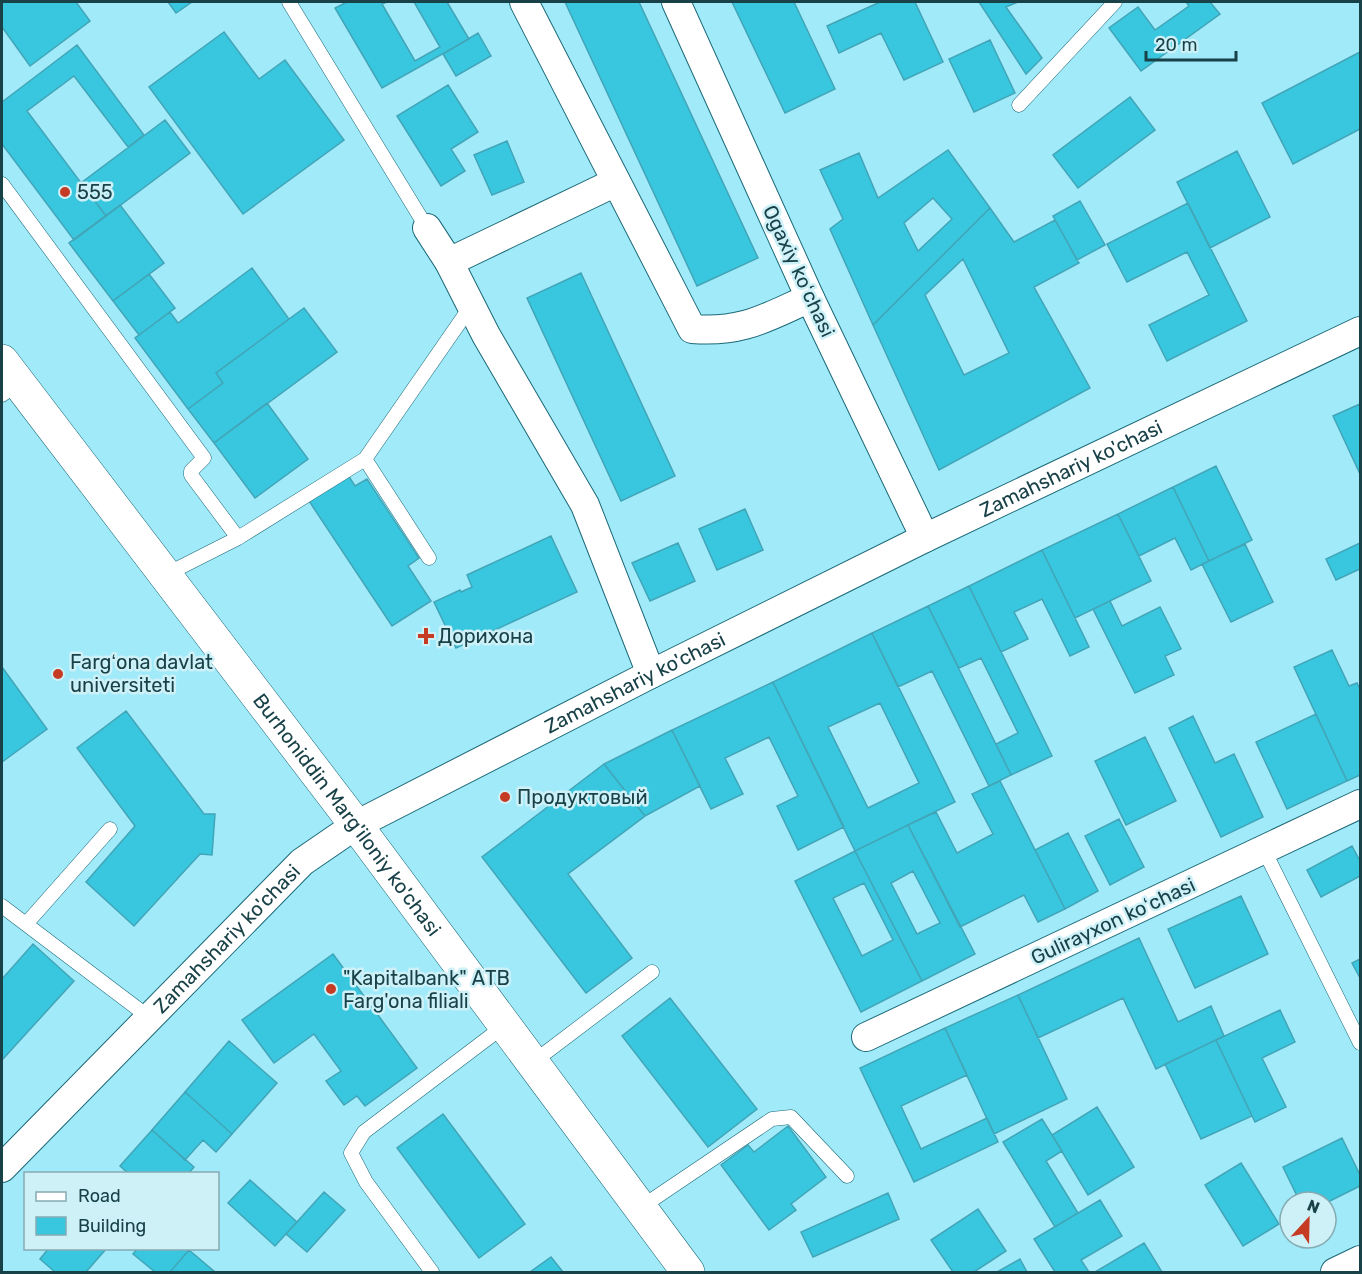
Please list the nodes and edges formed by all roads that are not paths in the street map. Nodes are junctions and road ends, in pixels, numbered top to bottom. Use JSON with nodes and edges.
{"nodes":[{"id":1,"x":289,"y":2,"type":"edge"},
{"id":2,"x":524,"y":2,"type":"edge"},
{"id":3,"x":676,"y":2,"type":"edge"},
{"id":4,"x":1115,"y":2,"type":"edge"},
{"id":5,"x":1019,"y":105,"type":"dead end"},
{"id":6,"x":616,"y":182,"type":"junction"},
{"id":7,"x":2,"y":184,"type":"edge"},
{"id":8,"x":427,"y":228,"type":"joint"},
{"id":9,"x":449,"y":262,"type":"junction"},
{"id":10,"x":810,"y":298,"type":"junction"},
{"id":11,"x":471,"y":306,"type":"junction"},
{"id":12,"x":1360,"y":331,"type":"edge"},
{"id":13,"x":7,"y":380,"type":"edge"},
{"id":14,"x":365,"y":459,"type":"junction"},
{"id":15,"x":238,"y":538,"type":"junction"},
{"id":16,"x":925,"y":538,"type":"junction"},
{"id":17,"x":429,"y":558,"type":"dead end"},
{"id":18,"x":165,"y":574,"type":"junction"},
{"id":19,"x":651,"y":674,"type":"junction"},
{"id":20,"x":1360,"y":804,"type":"edge"},
{"id":21,"x":356,"y":825,"type":"junction"},
{"id":22,"x":110,"y":829,"type":"dead end"},
{"id":23,"x":1264,"y":850,"type":"junction"},
{"id":24,"x":4,"y":914,"type":"edge"},
{"id":25,"x":26,"y":924,"type":"junction"},
{"id":26,"x":652,"y":972,"type":"dead end"},
{"id":27,"x":150,"y":1018,"type":"junction"},
{"id":28,"x":504,"y":1026,"type":"junction"},
{"id":29,"x":866,"y":1037,"type":"dead end"},
{"id":30,"x":1360,"y":1043,"type":"edge"},
{"id":31,"x":532,"y":1063,"type":"junction"},
{"id":32,"x":2,"y":1168,"type":"edge"},
{"id":33,"x":846,"y":1176,"type":"dead end"},
{"id":34,"x":640,"y":1208,"type":"junction"},
{"id":35,"x":1360,"y":1260,"type":"edge"},
{"id":36,"x":432,"y":1272,"type":"edge"},
{"id":37,"x":688,"y":1272,"type":"edge"},
{"id":38,"x":1335,"y":1272,"type":"edge"}],
"edges":[{"from":1,"to":8,"type":"lane"},
{"from":2,"to":6,"type":"street"},
{"from":3,"to":10,"type":"street","name":"Ogaxiy koʻchasi"},
{"from":4,"to":5,"type":"lane"},
{"from":6,"to":9,"type":"street"},
{"from":6,"to":10,"type":"street"},
{"from":7,"to":15,"type":"lane"},
{"from":8,"to":9,"type":"street"},
{"from":9,"to":11,"type":"street"},
{"from":10,"to":16,"type":"street","name":"Ogaxiy koʻchasi"},
{"from":11,"to":14,"type":"lane"},
{"from":11,"to":19,"type":"street"},
{"from":12,"to":16,"type":"street","name":"Zamahshariy ko'chasi"},
{"from":13,"to":18,"type":"street","name":"Burhoniddin Marg'iloniy ko'chasi"},
{"from":14,"to":15,"type":"lane"},
{"from":14,"to":17,"type":"lane"},
{"from":15,"to":18,"type":"lane"},
{"from":16,"to":19,"type":"street","name":"Zamahshariy ko'chasi"},
{"from":18,"to":21,"type":"street","name":"Burhoniddin Marg'iloniy ko'chasi"},
{"from":19,"to":21,"type":"street","name":"Zamahshariy ko'chasi"},
{"from":20,"to":23,"type":"street","name":"Gulirayxon koʻchasi"},
{"from":21,"to":27,"type":"street","name":"Zamahshariy ko'chasi"},
{"from":21,"to":28,"type":"street","name":"Burhoniddin Marg'iloniy ko'chasi"},
{"from":22,"to":25,"type":"lane"},
{"from":23,"to":29,"type":"street","name":"Gulirayxon koʻchasi"},
{"from":23,"to":30,"type":"lane"},
{"from":24,"to":25,"type":"lane"},
{"from":25,"to":27,"type":"lane"},
{"from":26,"to":31,"type":"lane"},
{"from":27,"to":32,"type":"street","name":"Zamahshariy ko'chasi"},
{"from":28,"to":31,"type":"street","name":"Burhoniddin Marg'iloniy ko'chasi"},
{"from":28,"to":36,"type":"lane"},
{"from":31,"to":34,"type":"street","name":"Burhoniddin Marg'iloniy ko'chasi"},
{"from":33,"to":34,"type":"lane"},
{"from":34,"to":37,"type":"street","name":"Burhoniddin Marg'iloniy ko'chasi"},
{"from":35,"to":38,"type":"street"}]}
